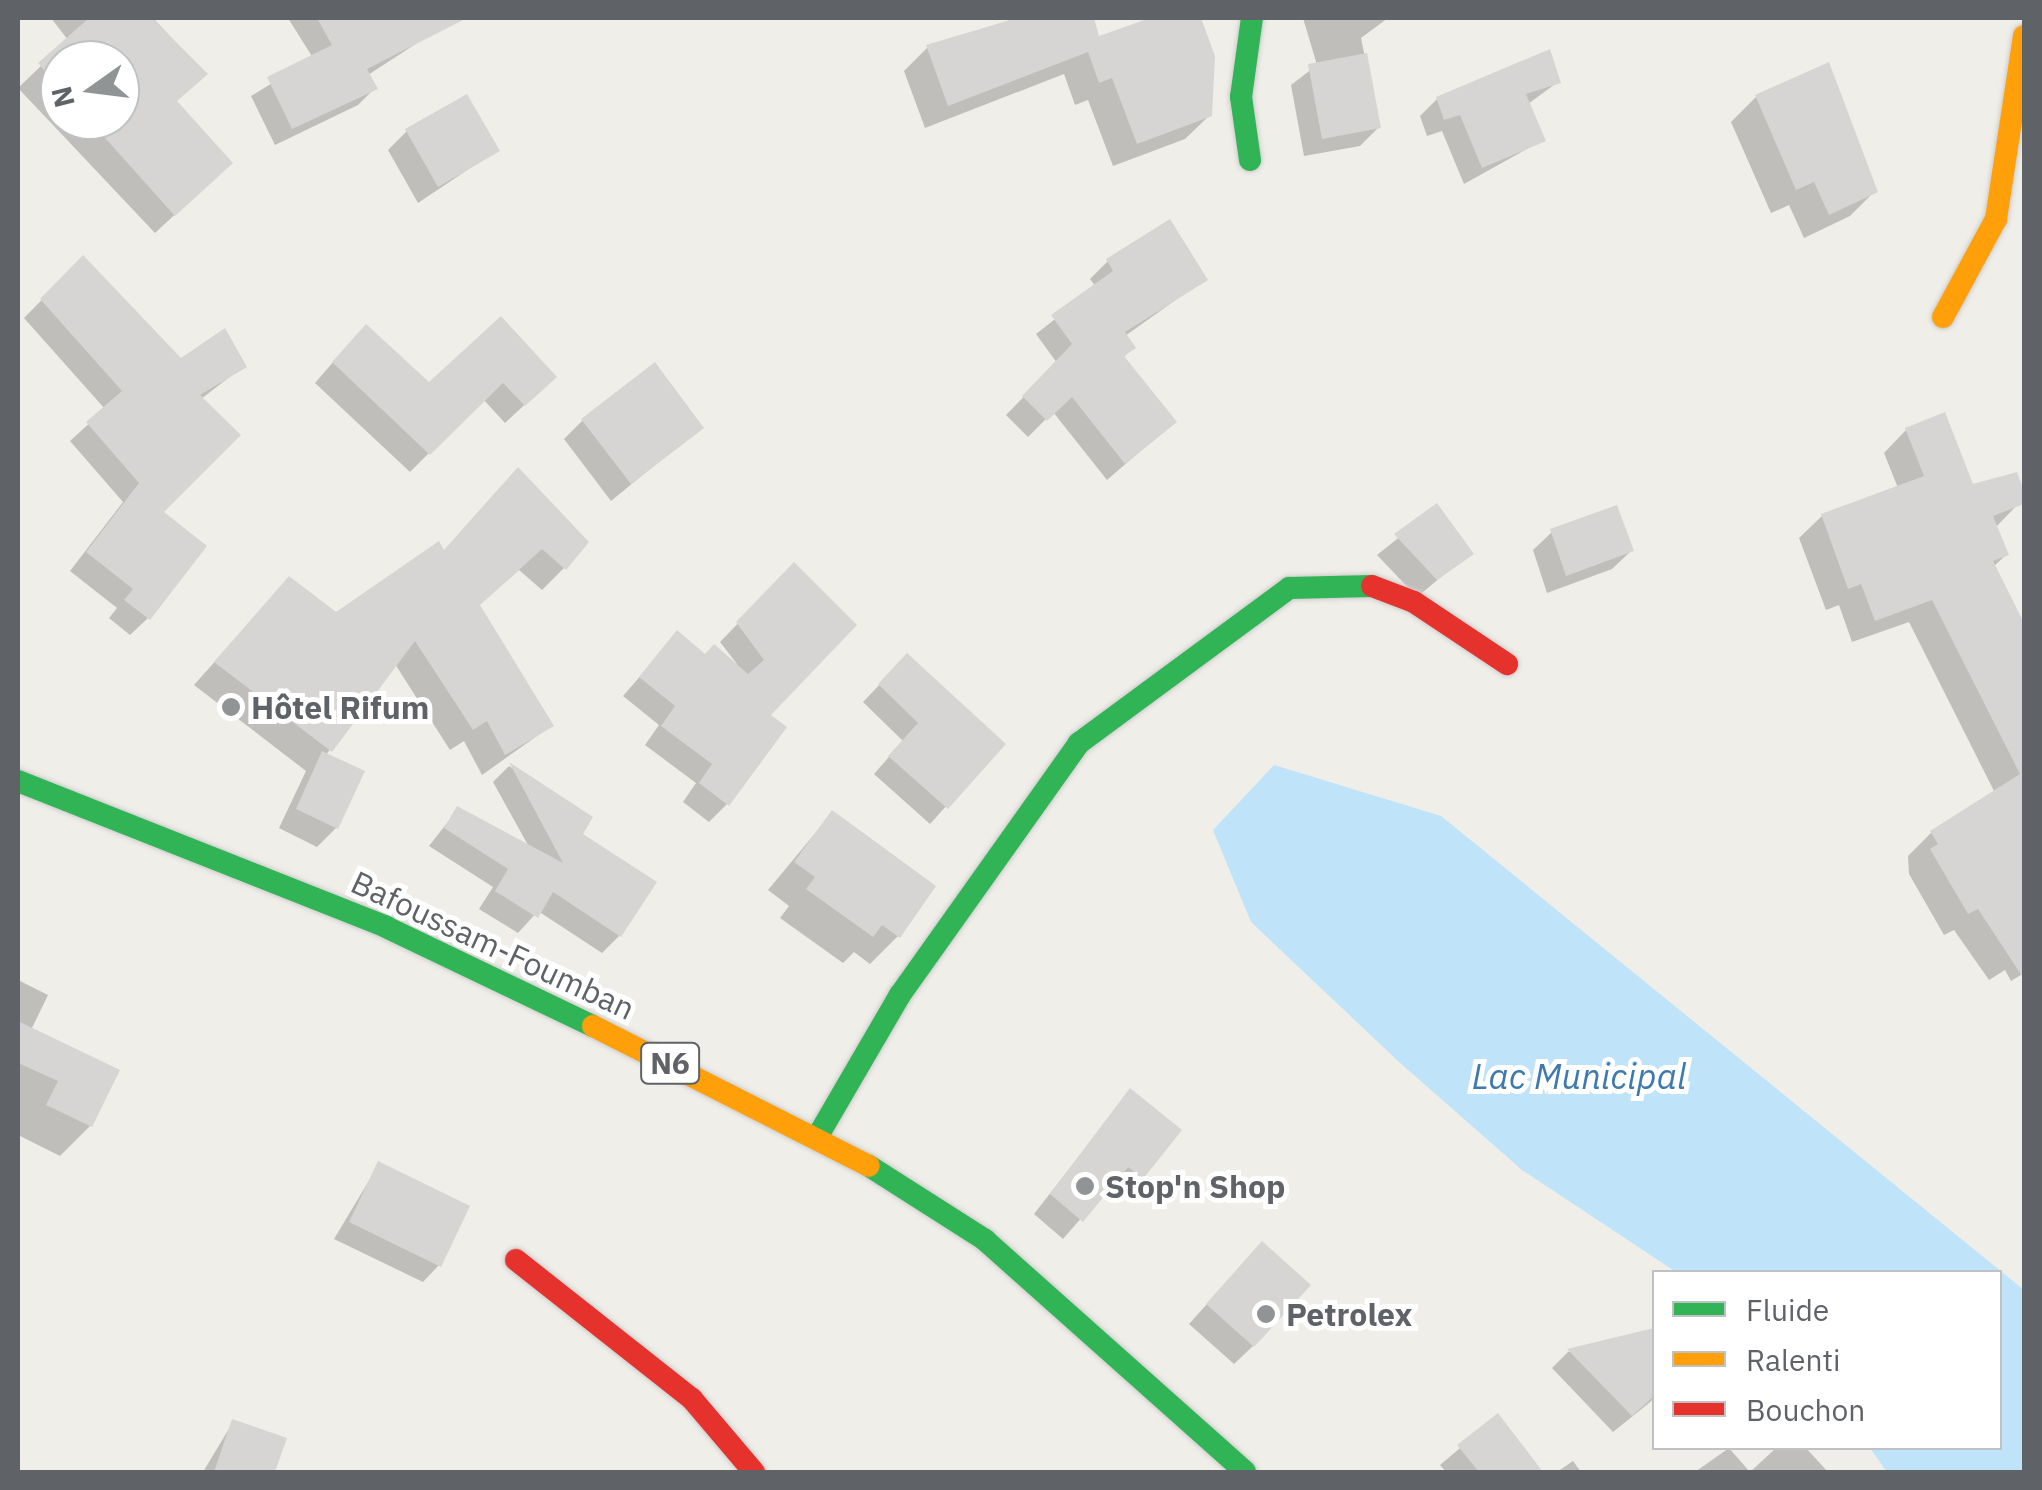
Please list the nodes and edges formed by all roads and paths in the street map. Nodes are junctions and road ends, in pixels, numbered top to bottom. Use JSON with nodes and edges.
{"nodes":[{"id":1,"x":1252,"y":18,"type":"edge"},
{"id":2,"x":2024,"y":36,"type":"edge"},
{"id":3,"x":1250,"y":160,"type":"dead end"},
{"id":4,"x":1942,"y":317,"type":"dead end"},
{"id":5,"x":1507,"y":664,"type":"dead end"},
{"id":6,"x":18,"y":781,"type":"edge"},
{"id":7,"x":819,"y":1134,"type":"junction"},
{"id":8,"x":516,"y":1260,"type":"dead end"},
{"id":9,"x":754,"y":1472,"type":"edge"},
{"id":10,"x":1245,"y":1472,"type":"edge"}],
"edges":[{"from":1,"to":3,"type":"main road"},
{"from":2,"to":4,"type":"main road"},
{"from":5,"to":7,"type":"main road"},
{"from":6,"to":7,"type":"main road","name":"Bafoussam-Foumban","number":"N6"},
{"from":7,"to":10,"type":"main road","name":"Bafoussam-Foumban","number":"N6"},
{"from":8,"to":9,"type":"main road"}]}
